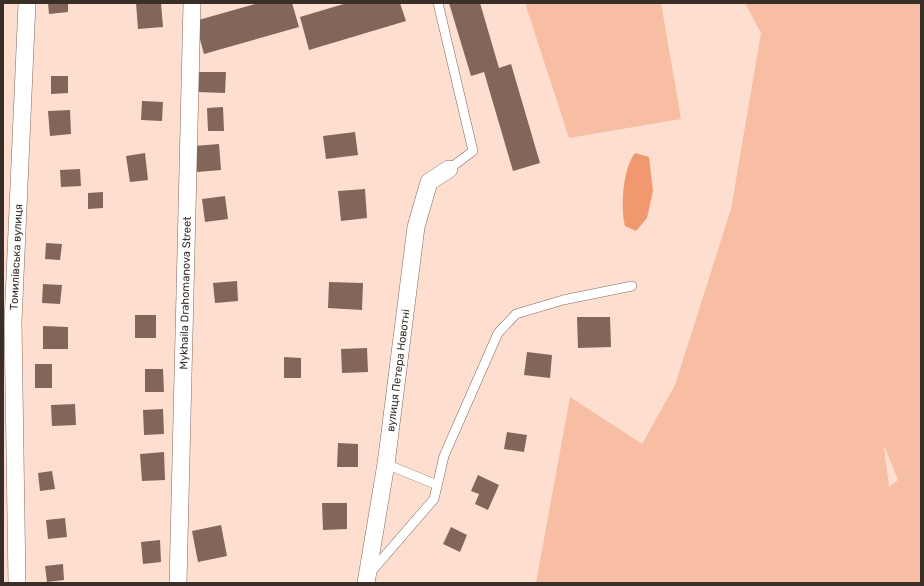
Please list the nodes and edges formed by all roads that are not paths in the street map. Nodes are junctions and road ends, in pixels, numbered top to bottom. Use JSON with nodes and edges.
{"nodes":[{"id":1,"x":27,"y":3,"type":"edge"},
{"id":2,"x":192,"y":3,"type":"edge"},
{"id":3,"x":438,"y":3,"type":"edge"},
{"id":4,"x":449,"y":169,"type":"joint"},
{"id":5,"x":632,"y":286,"type":"dead end"},
{"id":6,"x":386,"y":464,"type":"junction"},
{"id":7,"x":437,"y":485,"type":"junction"},
{"id":8,"x":367,"y":579,"type":"edge"},
{"id":9,"x":17,"y":583,"type":"edge"},
{"id":10,"x":178,"y":583,"type":"edge"}],
"edges":[{"from":1,"to":9,"type":"street","name":"Томилівська вулиця"},
{"from":2,"to":10,"type":"street","name":"Mykhaila Drahomanova Street"},
{"from":3,"to":4,"type":"lane"},
{"from":4,"to":6,"type":"street","name":"вулиця Петера Новотні"},
{"from":5,"to":7,"type":"lane"},
{"from":6,"to":7,"type":"lane"},
{"from":6,"to":8,"type":"street","name":"вулиця Петера Новотні"},
{"from":7,"to":8,"type":"lane"}]}
